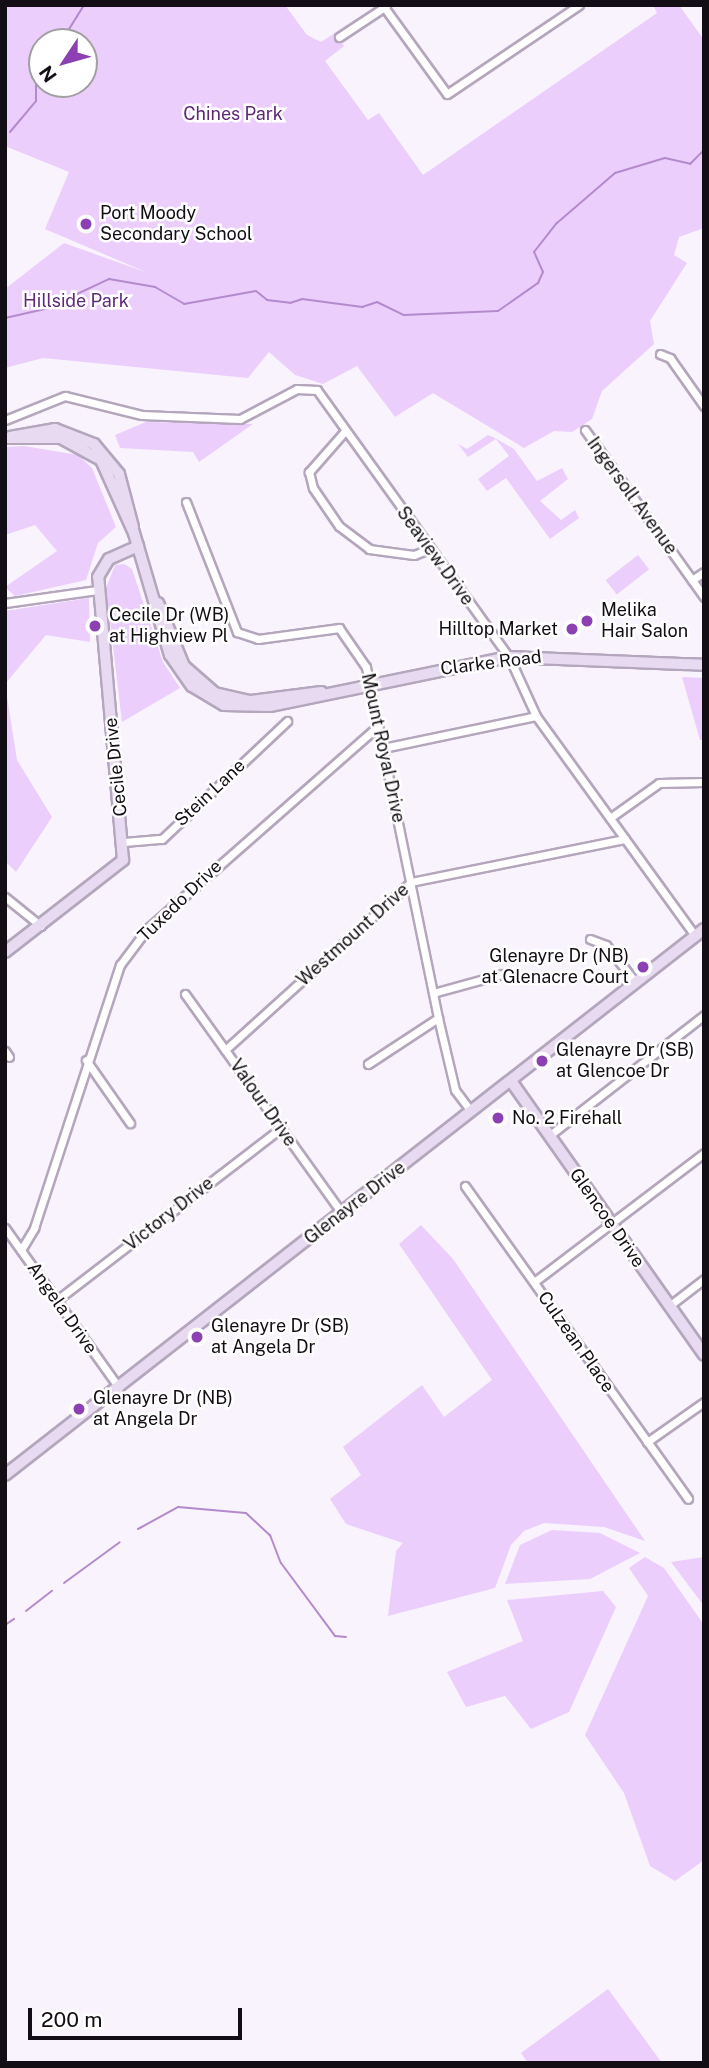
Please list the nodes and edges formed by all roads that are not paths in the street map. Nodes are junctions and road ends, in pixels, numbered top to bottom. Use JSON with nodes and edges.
{"nodes":[{"id":1,"x":579,"y":5,"type":"edge"},
{"id":2,"x":385,"y":6,"type":"edge"},
{"id":3,"x":339,"y":37,"type":"dead end"},
{"id":4,"x":660,"y":354,"type":"dead end"},
{"id":5,"x":704,"y":406,"type":"edge"},
{"id":6,"x":5,"y":420,"type":"edge"},
{"id":7,"x":345,"y":430,"type":"junction"},
{"id":8,"x":585,"y":430,"type":"dead end"},
{"id":9,"x":6,"y":438,"type":"edge"},
{"id":10,"x":186,"y":502,"type":"dead end"},
{"id":11,"x":138,"y":547,"type":"junction"},
{"id":12,"x":429,"y":550,"type":"junction"},
{"id":13,"x":704,"y":572,"type":"edge"},
{"id":14,"x":692,"y":580,"type":"junction"},
{"id":15,"x":97,"y":590,"type":"junction"},
{"id":16,"x":704,"y":597,"type":"edge"},
{"id":17,"x":5,"y":603,"type":"edge"},
{"id":18,"x":509,"y":657,"type":"junction"},
{"id":19,"x":704,"y":665,"type":"edge"},
{"id":20,"x":369,"y":682,"type":"junction"},
{"id":21,"x":536,"y":716,"type":"junction"},
{"id":22,"x":287,"y":721,"type":"dead end"},
{"id":23,"x":378,"y":726,"type":"junction"},
{"id":24,"x":383,"y":748,"type":"junction"},
{"id":25,"x":704,"y":782,"type":"edge"},
{"id":26,"x":610,"y":818,"type":"junction"},
{"id":27,"x":625,"y":839,"type":"junction"},
{"id":28,"x":124,"y":842,"type":"junction"},
{"id":29,"x":411,"y":883,"type":"junction"},
{"id":30,"x":5,"y":897,"type":"edge"},
{"id":31,"x":41,"y":926,"type":"junction"},
{"id":32,"x":699,"y":932,"type":"edge"},
{"id":33,"x":590,"y":939,"type":"dead end"},
{"id":34,"x":5,"y":952,"type":"edge"},
{"id":35,"x":502,"y":974,"type":"dead end"},
{"id":36,"x":636,"y":983,"type":"junction"},
{"id":37,"x":433,"y":993,"type":"junction"},
{"id":38,"x":185,"y":994,"type":"dead end"},
{"id":39,"x":438,"y":1018,"type":"junction"},
{"id":40,"x":702,"y":1018,"type":"edge"},
{"id":41,"x":225,"y":1049,"type":"junction"},
{"id":42,"x":86,"y":1060,"type":"junction"},
{"id":43,"x":368,"y":1064,"type":"dead end"},
{"id":44,"x":511,"y":1081,"type":"junction"},
{"id":45,"x":471,"y":1111,"type":"junction"},
{"id":46,"x":130,"y":1123,"type":"dead end"},
{"id":47,"x":281,"y":1128,"type":"junction"},
{"id":48,"x":550,"y":1135,"type":"junction"},
{"id":49,"x":704,"y":1153,"type":"edge"},
{"id":50,"x":465,"y":1186,"type":"dead end"},
{"id":51,"x":342,"y":1213,"type":"junction"},
{"id":52,"x":612,"y":1225,"type":"junction"},
{"id":53,"x":5,"y":1228,"type":"edge"},
{"id":54,"x":21,"y":1250,"type":"junction"},
{"id":55,"x":704,"y":1279,"type":"edge"},
{"id":56,"x":534,"y":1282,"type":"junction"},
{"id":57,"x":57,"y":1300,"type":"junction"},
{"id":58,"x":669,"y":1306,"type":"junction"},
{"id":59,"x":704,"y":1355,"type":"edge"},
{"id":60,"x":119,"y":1388,"type":"junction"},
{"id":61,"x":704,"y":1402,"type":"edge"},
{"id":62,"x":648,"y":1442,"type":"junction"},
{"id":63,"x":5,"y":1475,"type":"edge"},
{"id":64,"x":688,"y":1499,"type":"dead end"}],
"edges":[{"from":1,"to":2,"type":"street"},
{"from":2,"to":3,"type":"street"},
{"from":4,"to":5,"type":"street"},
{"from":6,"to":7,"type":"street","name":"Seaview Drive"},
{"from":7,"to":12,"type":"street","name":"Seaview Drive"},
{"from":7,"to":12,"type":"street"},
{"from":8,"to":14,"type":"street","name":"Ingersoll Avenue"},
{"from":9,"to":11,"type":"street","name":"Clarke Road"},
{"from":10,"to":20,"type":"street","name":"Mount Royal Drive"},
{"from":11,"to":15,"type":"street"},
{"from":11,"to":20,"type":"street","name":"Clarke Road"},
{"from":12,"to":18,"type":"street","name":"Seaview Drive"},
{"from":13,"to":14,"type":"street"},
{"from":14,"to":16,"type":"street","name":"Ingersoll Avenue"},
{"from":15,"to":17,"type":"street"},
{"from":15,"to":28,"type":"street","name":"Cecile Drive"},
{"from":18,"to":19,"type":"street","name":"Clarke Road"},
{"from":18,"to":20,"type":"street","name":"Clarke Road"},
{"from":18,"to":21,"type":"street","name":"Seaview Drive"},
{"from":20,"to":23,"type":"street","name":"Mount Royal Drive"},
{"from":21,"to":24,"type":"street"},
{"from":21,"to":26,"type":"street","name":"Seaview Drive"},
{"from":22,"to":28,"type":"street","name":"Stein Lane"},
{"from":23,"to":24,"type":"street","name":"Mount Royal Drive"},
{"from":23,"to":42,"type":"street","name":"Tuxedo Drive"},
{"from":24,"to":29,"type":"street","name":"Mount Royal Drive"},
{"from":25,"to":26,"type":"street"},
{"from":26,"to":27,"type":"street","name":"Seaview Drive"},
{"from":27,"to":29,"type":"street","name":"Westmount Drive"},
{"from":27,"to":32,"type":"street","name":"Seaview Drive"},
{"from":28,"to":31,"type":"street","name":"Cecile Drive"},
{"from":29,"to":37,"type":"street","name":"Mount Royal Drive"},
{"from":29,"to":41,"type":"street","name":"Westmount Drive"},
{"from":30,"to":31,"type":"street"},
{"from":31,"to":34,"type":"street","name":"Cecile Drive"},
{"from":32,"to":36,"type":"street","name":"Glenayre Drive"},
{"from":33,"to":36,"type":"street"},
{"from":35,"to":37,"type":"street"},
{"from":36,"to":44,"type":"street","name":"Glenayre Drive"},
{"from":37,"to":39,"type":"street","name":"Mount Royal Drive"},
{"from":38,"to":41,"type":"street","name":"Valour Drive"},
{"from":39,"to":43,"type":"street"},
{"from":39,"to":45,"type":"street","name":"Mount Royal Drive"},
{"from":40,"to":48,"type":"street"},
{"from":41,"to":47,"type":"street","name":"Valour Drive"},
{"from":42,"to":46,"type":"street"},
{"from":42,"to":54,"type":"street","name":"Tuxedo Drive"},
{"from":44,"to":45,"type":"street","name":"Glenayre Drive"},
{"from":44,"to":48,"type":"street","name":"Glencoe Drive"},
{"from":45,"to":51,"type":"street","name":"Glenayre Drive"},
{"from":47,"to":51,"type":"street","name":"Valour Drive"},
{"from":47,"to":57,"type":"street","name":"Victory Drive"},
{"from":48,"to":52,"type":"street","name":"Glencoe Drive"},
{"from":49,"to":52,"type":"street"},
{"from":50,"to":56,"type":"street","name":"Culzean Place"},
{"from":51,"to":60,"type":"street","name":"Glenayre Drive"},
{"from":52,"to":56,"type":"street"},
{"from":52,"to":58,"type":"street","name":"Glencoe Drive"},
{"from":53,"to":54,"type":"street","name":"Angela Drive"},
{"from":54,"to":57,"type":"street","name":"Angela Drive"},
{"from":55,"to":58,"type":"street"},
{"from":56,"to":62,"type":"street","name":"Culzean Place"},
{"from":57,"to":60,"type":"street","name":"Angela Drive"},
{"from":58,"to":59,"type":"street","name":"Glencoe Drive"},
{"from":60,"to":63,"type":"street","name":"Glenayre Drive"},
{"from":61,"to":62,"type":"street"},
{"from":62,"to":64,"type":"street","name":"Culzean Place"}]}
